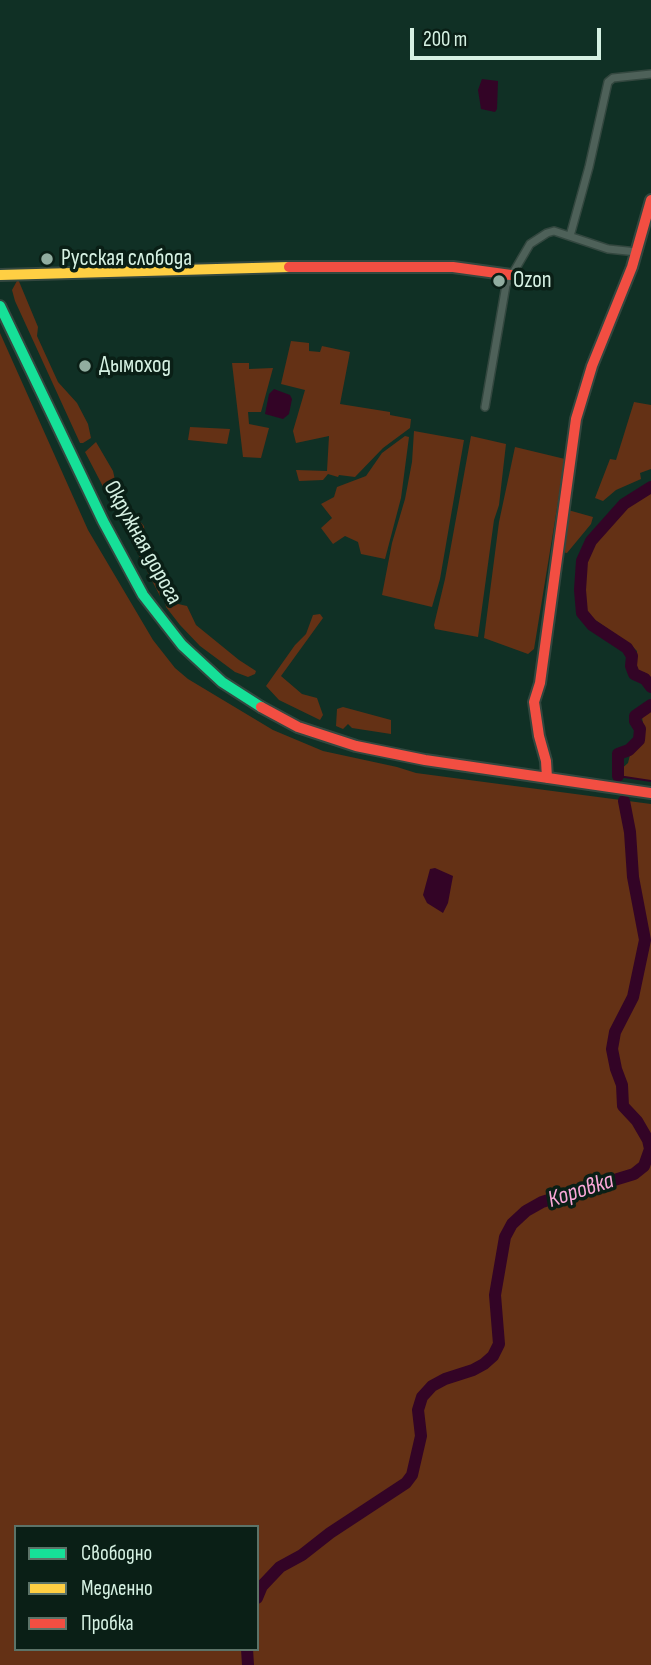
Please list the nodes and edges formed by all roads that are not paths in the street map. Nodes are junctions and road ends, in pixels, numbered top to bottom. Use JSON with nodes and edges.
{"nodes":[{"id":1,"x":651,"y":74,"type":"edge"},
{"id":2,"x":651,"y":200,"type":"edge"},
{"id":3,"x":570,"y":236,"type":"junction"},
{"id":4,"x":637,"y":252,"type":"junction"},
{"id":5,"x":0,"y":275,"type":"edge"},
{"id":6,"x":511,"y":275,"type":"junction"},
{"id":7,"x":0,"y":306,"type":"edge"},
{"id":8,"x":485,"y":407,"type":"dead end"},
{"id":9,"x":547,"y":778,"type":"junction"},
{"id":10,"x":651,"y":793,"type":"edge"}],
"edges":[{"from":1,"to":3,"type":"street"},
{"from":2,"to":4,"type":"street"},
{"from":3,"to":4,"type":"street"},
{"from":3,"to":6,"type":"street"},
{"from":4,"to":9,"type":"street"},
{"from":5,"to":6,"type":"street"},
{"from":6,"to":8,"type":"street"},
{"from":7,"to":9,"type":"street","name":"Окружная дорога"},
{"from":9,"to":10,"type":"street","name":"Окружная дорога"}]}
